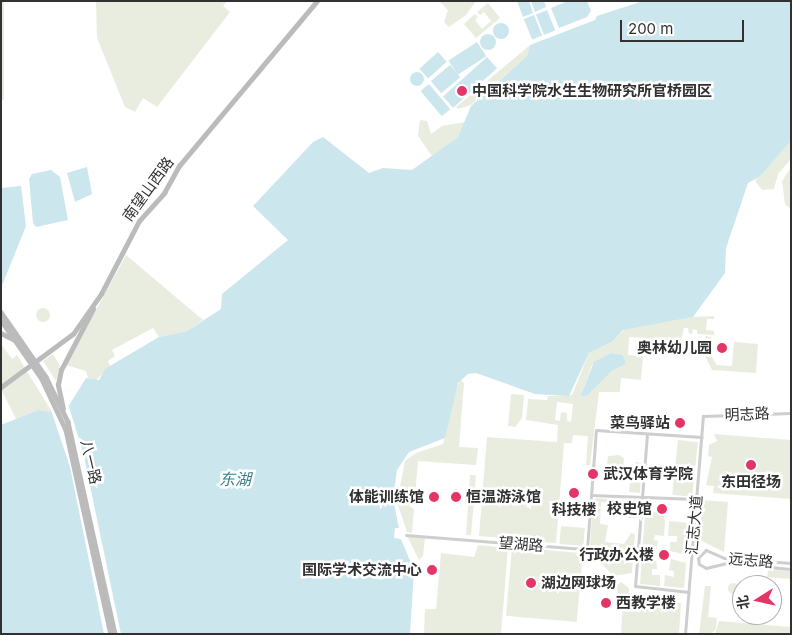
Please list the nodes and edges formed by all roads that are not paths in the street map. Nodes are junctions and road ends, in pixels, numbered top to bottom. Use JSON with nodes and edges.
{"nodes":[{"id":1,"x":318,"y":1,"type":"edge"},
{"id":2,"x":92,"y":308,"type":"junction"},
{"id":3,"x":1,"y":312,"type":"edge"},
{"id":4,"x":1,"y":320,"type":"edge"},
{"id":5,"x":1,"y":333,"type":"edge"},
{"id":6,"x":15,"y":339,"type":"junction"},
{"id":7,"x":1,"y":385,"type":"edge"},
{"id":8,"x":63,"y":410,"type":"junction"},
{"id":9,"x":791,"y":413,"type":"edge"},
{"id":10,"x":703,"y":416,"type":"joint"},
{"id":11,"x":647,"y":434,"type":"junction"},
{"id":12,"x":702,"y":436,"type":"junction"},
{"id":13,"x":641,"y":495,"type":"junction"},
{"id":14,"x":591,"y":496,"type":"junction"},
{"id":15,"x":696,"y":499,"type":"junction"},
{"id":16,"x":406,"y":535,"type":"dead end"},
{"id":17,"x":693,"y":542,"type":"junction"},
{"id":18,"x":586,"y":549,"type":"junction"},
{"id":19,"x":701,"y":551,"type":"junction"},
{"id":20,"x":637,"y":553,"type":"junction"},
{"id":21,"x":791,"y":563,"type":"edge"},
{"id":22,"x":700,"y":565,"type":"junction"},
{"id":23,"x":791,"y":569,"type":"edge"},
{"id":24,"x":690,"y":573,"type":"junction"},
{"id":25,"x":689,"y":592,"type":"junction"},
{"id":26,"x":111,"y":634,"type":"edge"},
{"id":27,"x":115,"y":634,"type":"edge"},
{"id":28,"x":685,"y":634,"type":"edge"}],
"edges":[{"from":1,"to":2,"type":"main road","name":"南望山西路"},
{"from":2,"to":7,"type":"main road","name":"南望山西路"},
{"from":2,"to":8,"type":"main road"},
{"from":3,"to":8,"type":"main road","name":"八一路","bridge":true},
{"from":4,"to":6,"type":"main road","name":"八一路","bridge":true},
{"from":5,"to":6,"type":"main road","bridge":true},
{"from":6,"to":26,"type":"main road","name":"八一路","bridge":true},
{"from":8,"to":27,"type":"main road","name":"八一路","bridge":true},
{"from":9,"to":10,"type":"street","name":"明志路"},
{"from":10,"to":12,"type":"street","name":"汇志大道"},
{"from":11,"to":12,"type":"street"},
{"from":11,"to":13,"type":"street"},
{"from":11,"to":14,"type":"street"},
{"from":12,"to":15,"type":"street","name":"汇志大道"},
{"from":13,"to":14,"type":"street"},
{"from":13,"to":15,"type":"street"},
{"from":13,"to":20,"type":"street"},
{"from":14,"to":18,"type":"street"},
{"from":15,"to":17,"type":"street","name":"汇志大道"},
{"from":16,"to":18,"type":"street","name":"望湖路"},
{"from":17,"to":19,"type":"street"},
{"from":17,"to":24,"type":"street","name":"汇志大道"},
{"from":18,"to":20,"type":"street","name":"望湖路"},
{"from":19,"to":21,"type":"street","name":"远志路"},
{"from":19,"to":22,"type":"street"},
{"from":20,"to":25,"type":"street"},
{"from":22,"to":23,"type":"street","name":"远志路"},
{"from":22,"to":24,"type":"street"},
{"from":24,"to":25,"type":"street","name":"汇志大道"},
{"from":25,"to":28,"type":"street","name":"汇志大道"}]}
